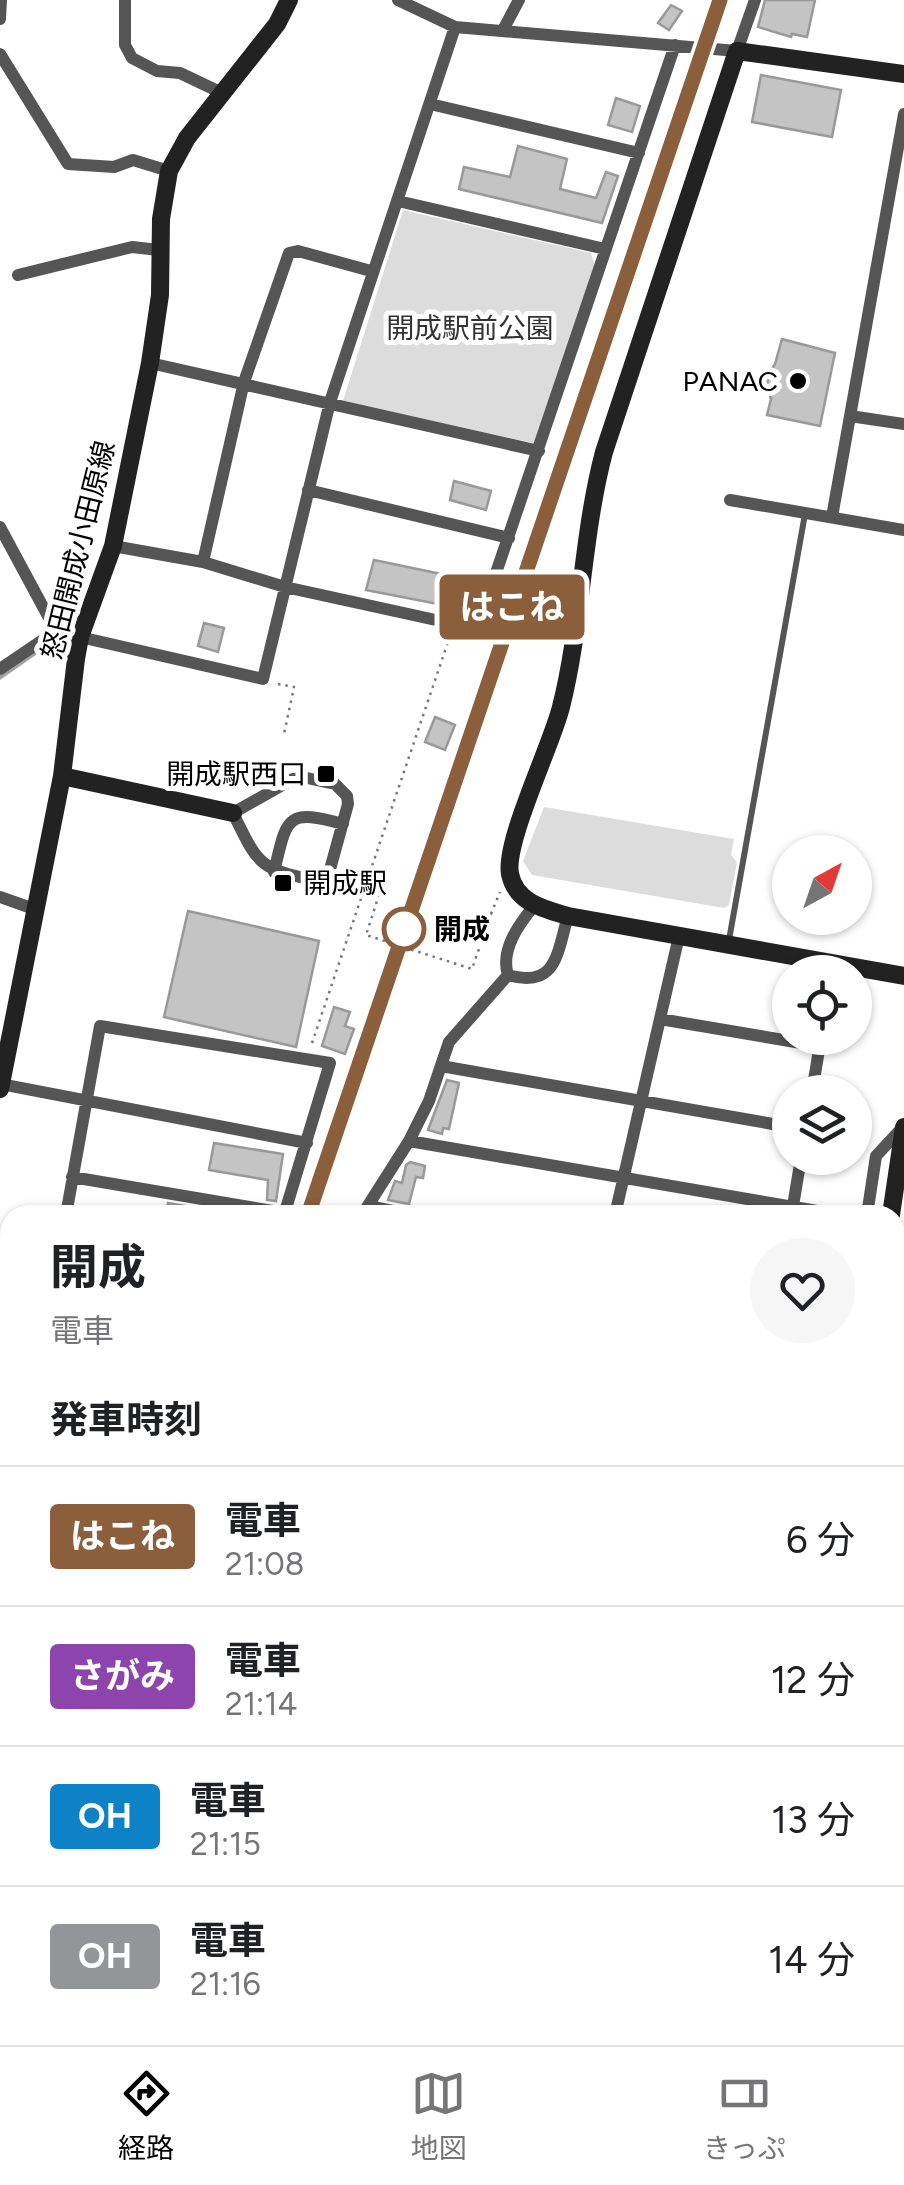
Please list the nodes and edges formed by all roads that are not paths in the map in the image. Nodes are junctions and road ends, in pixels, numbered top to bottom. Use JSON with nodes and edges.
{"nodes":[{"id":1,"x":1,"y":0,"type":"edge"},
{"id":2,"x":125,"y":0,"type":"edge"},
{"id":3,"x":289,"y":0,"type":"edge"},
{"id":4,"x":398,"y":0,"type":"edge"},
{"id":5,"x":519,"y":0,"type":"edge"},
{"id":6,"x":754,"y":0,"type":"edge"},
{"id":7,"x":0,"y":20,"type":"edge"},
{"id":8,"x":454,"y":27,"type":"junction"},
{"id":9,"x":504,"y":30,"type":"junction"},
{"id":10,"x":675,"y":44,"type":"junction"},
{"id":11,"x":737,"y":51,"type":"junction"},
{"id":12,"x":0,"y":54,"type":"edge"},
{"id":13,"x":904,"y":74,"type":"edge"},
{"id":14,"x":222,"y":93,"type":"junction"},
{"id":15,"x":430,"y":104,"type":"junction"},
{"id":16,"x":904,"y":114,"type":"edge"},
{"id":17,"x":639,"y":153,"type":"junction"},
{"id":18,"x":900,"y":159,"type":"edge"},
{"id":19,"x":169,"y":171,"type":"junction"},
{"id":20,"x":398,"y":201,"type":"junction"},
{"id":21,"x":606,"y":249,"type":"junction"},
{"id":22,"x":158,"y":250,"type":"junction"},
{"id":23,"x":371,"y":271,"type":"junction"},
{"id":24,"x":18,"y":274,"type":"dead end"},
{"id":25,"x":150,"y":363,"type":"junction"},
{"id":26,"x":244,"y":382,"type":"junction"},
{"id":27,"x":330,"y":402,"type":"junction"},
{"id":28,"x":850,"y":416,"type":"junction"},
{"id":29,"x":904,"y":424,"type":"edge"},
{"id":30,"x":539,"y":451,"type":"junction"},
{"id":31,"x":308,"y":490,"type":"junction"},
{"id":32,"x":730,"y":500,"type":"dead end"},
{"id":33,"x":805,"y":513,"type":"junction"},
{"id":34,"x":832,"y":518,"type":"junction"},
{"id":35,"x":0,"y":527,"type":"edge"},
{"id":36,"x":904,"y":530,"type":"edge"},
{"id":37,"x":509,"y":538,"type":"junction"},
{"id":38,"x":114,"y":546,"type":"junction"},
{"id":39,"x":203,"y":562,"type":"junction"},
{"id":40,"x":285,"y":586,"type":"junction"},
{"id":41,"x":56,"y":631,"type":"junction"},
{"id":42,"x":80,"y":637,"type":"junction"},
{"id":43,"x":76,"y":660,"type":"junction"},
{"id":44,"x":0,"y":669,"type":"edge"},
{"id":45,"x":62,"y":776,"type":"junction"},
{"id":46,"x":233,"y":813,"type":"junction"},
{"id":47,"x":343,"y":824,"type":"junction"},
{"id":48,"x":274,"y":872,"type":"junction"},
{"id":49,"x":0,"y":897,"type":"edge"},
{"id":50,"x":534,"y":906,"type":"junction"},
{"id":51,"x":34,"y":909,"type":"junction"},
{"id":52,"x":568,"y":916,"type":"junction"},
{"id":53,"x":679,"y":936,"type":"junction"},
{"id":54,"x":728,"y":945,"type":"junction"},
{"id":55,"x":774,"y":955,"type":"edge"},
{"id":56,"x":872,"y":972,"type":"edge"},
{"id":57,"x":508,"y":975,"type":"junction"},
{"id":58,"x":904,"y":976,"type":"edge"},
{"id":59,"x":660,"y":1019,"type":"junction"},
{"id":60,"x":772,"y":1035,"type":"edge"},
{"id":61,"x":441,"y":1066,"type":"junction"},
{"id":62,"x":0,"y":1086,"type":"edge"},
{"id":63,"x":84,"y":1100,"type":"junction"},
{"id":64,"x":641,"y":1100,"type":"junction"},
{"id":65,"x":772,"y":1124,"type":"edge"},
{"id":66,"x":904,"y":1127,"type":"edge"},
{"id":67,"x":410,"y":1141,"type":"junction"},
{"id":68,"x":307,"y":1143,"type":"junction"},
{"id":69,"x":798,"y":1175,"type":"edge"},
{"id":70,"x":72,"y":1176,"type":"junction"},
{"id":71,"x":624,"y":1178,"type":"junction"},
{"id":72,"x":68,"y":1205,"type":"edge"},
{"id":73,"x":234,"y":1205,"type":"edge"},
{"id":74,"x":287,"y":1205,"type":"edge"},
{"id":75,"x":369,"y":1205,"type":"edge"},
{"id":76,"x":617,"y":1205,"type":"edge"},
{"id":77,"x":787,"y":1205,"type":"edge"},
{"id":78,"x":793,"y":1205,"type":"edge"},
{"id":79,"x":869,"y":1205,"type":"edge"},
{"id":80,"x":892,"y":1205,"type":"edge"}],
"edges":[{"from":1,"to":7,"type":"street"},
{"from":2,"to":14,"type":"street"},
{"from":3,"to":14,"type":"street","name":"怒田開成小田原線"},
{"from":4,"to":8,"type":"street"},
{"from":5,"to":9,"type":"street"},
{"from":6,"to":11,"type":"street"},
{"from":8,"to":9,"type":"street"},
{"from":8,"to":15,"type":"street"},
{"from":9,"to":10,"type":"street"},
{"from":10,"to":11,"type":"street"},
{"from":10,"to":17,"type":"street"},
{"from":11,"to":13,"type":"street"},
{"from":11,"to":50,"type":"street"},
{"from":12,"to":19,"type":"street"},
{"from":14,"to":19,"type":"street","name":"怒田開成小田原線"},
{"from":15,"to":17,"type":"street"},
{"from":15,"to":20,"type":"street"},
{"from":16,"to":18,"type":"street"},
{"from":17,"to":21,"type":"street"},
{"from":18,"to":28,"type":"street"},
{"from":19,"to":22,"type":"street","name":"怒田開成小田原線"},
{"from":20,"to":21,"type":"street"},
{"from":20,"to":23,"type":"street"},
{"from":21,"to":30,"type":"street"},
{"from":22,"to":24,"type":"street"},
{"from":22,"to":25,"type":"street","name":"怒田開成小田原線"},
{"from":23,"to":26,"type":"street"},
{"from":23,"to":27,"type":"street"},
{"from":25,"to":26,"type":"street"},
{"from":25,"to":38,"type":"street","name":"怒田開成小田原線"},
{"from":26,"to":27,"type":"street"},
{"from":26,"to":39,"type":"street"},
{"from":27,"to":30,"type":"street"},
{"from":27,"to":31,"type":"street"},
{"from":28,"to":29,"type":"street"},
{"from":28,"to":34,"type":"street"},
{"from":30,"to":37,"type":"street"},
{"from":31,"to":37,"type":"street"},
{"from":31,"to":40,"type":"street"},
{"from":32,"to":33,"type":"street"},
{"from":33,"to":34,"type":"street"},
{"from":33,"to":54,"type":"lane"},
{"from":34,"to":36,"type":"street"},
{"from":35,"to":41,"type":"street"},
{"from":37,"to":40,"type":"street"},
{"from":38,"to":39,"type":"street"},
{"from":38,"to":42,"type":"street","name":"怒田開成小田原線"},
{"from":39,"to":40,"type":"street"},
{"from":40,"to":42,"type":"street"},
{"from":41,"to":43,"type":"street"},
{"from":41,"to":44,"type":"street"},
{"from":42,"to":43,"type":"street","name":"怒田開成小田原線"},
{"from":43,"to":45,"type":"street","name":"怒田開成小田原線"},
{"from":45,"to":46,"type":"street"},
{"from":45,"to":51,"type":"street","name":"怒田開成小田原線"},
{"from":46,"to":47,"type":"street"},
{"from":46,"to":48,"type":"street"},
{"from":47,"to":48,"type":"street"},
{"from":47,"to":48,"type":"street"},
{"from":49,"to":51,"type":"street"},
{"from":50,"to":52,"type":"street"},
{"from":50,"to":57,"type":"street"},
{"from":51,"to":62,"type":"street","name":"怒田開成小田原線"},
{"from":52,"to":53,"type":"street"},
{"from":52,"to":57,"type":"street"},
{"from":53,"to":54,"type":"street"},
{"from":53,"to":59,"type":"street"},
{"from":54,"to":55,"type":"street"},
{"from":56,"to":58,"type":"street"},
{"from":57,"to":61,"type":"street"},
{"from":59,"to":60,"type":"street"},
{"from":59,"to":64,"type":"street"},
{"from":61,"to":64,"type":"street"},
{"from":61,"to":67,"type":"street"},
{"from":62,"to":63,"type":"street"},
{"from":63,"to":68,"type":"street"},
{"from":63,"to":68,"type":"street"},
{"from":63,"to":70,"type":"street"},
{"from":64,"to":65,"type":"street"},
{"from":64,"to":71,"type":"street"},
{"from":66,"to":79,"type":"street"},
{"from":66,"to":80,"type":"street"},
{"from":67,"to":71,"type":"street"},
{"from":67,"to":75,"type":"street"},
{"from":68,"to":74,"type":"street"},
{"from":69,"to":78,"type":"street"},
{"from":70,"to":72,"type":"street"},
{"from":70,"to":73,"type":"street"},
{"from":71,"to":76,"type":"street"},
{"from":71,"to":77,"type":"street"}]}
